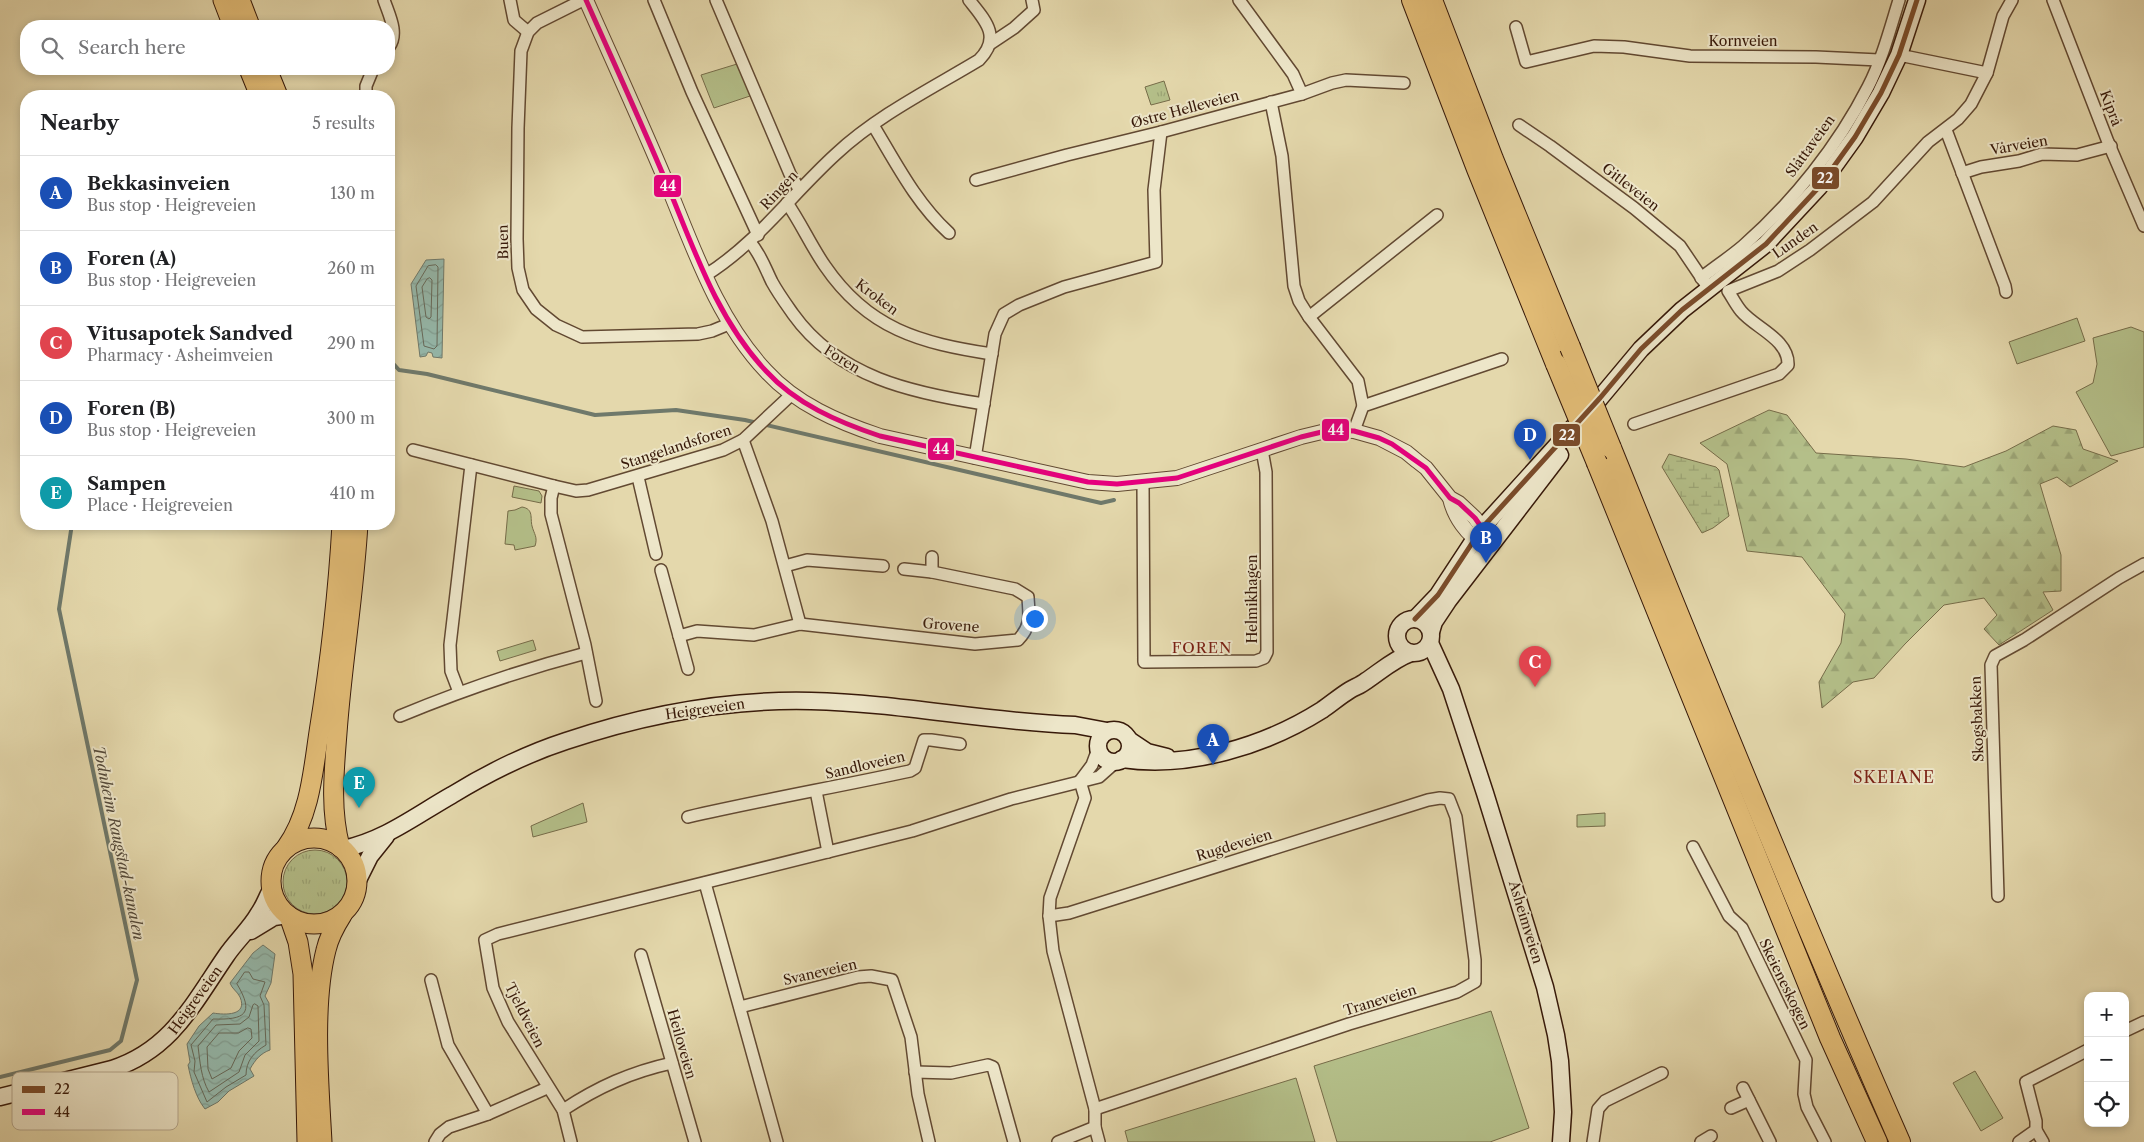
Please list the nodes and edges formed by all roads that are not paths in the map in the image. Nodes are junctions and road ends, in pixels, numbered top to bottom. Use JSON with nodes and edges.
{"nodes":[{"id":1,"x":223,"y":0,"type":"edge"},
{"id":2,"x":240,"y":0,"type":"edge"},
{"id":3,"x":384,"y":0,"type":"edge"},
{"id":4,"x":510,"y":0,"type":"edge"},
{"id":5,"x":584,"y":0,"type":"edge"},
{"id":6,"x":654,"y":0,"type":"edge"},
{"id":7,"x":716,"y":0,"type":"edge"},
{"id":8,"x":969,"y":0,"type":"edge"},
{"id":9,"x":1032,"y":0,"type":"edge"},
{"id":10,"x":1239,"y":0,"type":"edge"},
{"id":11,"x":1412,"y":0,"type":"edge"},
{"id":12,"x":1432,"y":0,"type":"edge"},
{"id":13,"x":1899,"y":0,"type":"edge"},
{"id":14,"x":1917,"y":0,"type":"edge"},
{"id":15,"x":2012,"y":0,"type":"edge"},
{"id":16,"x":2052,"y":0,"type":"edge"},
{"id":17,"x":231,"y":20,"type":"edge"},
{"id":18,"x":248,"y":20,"type":"edge"},
{"id":19,"x":390,"y":20,"type":"edge"},
{"id":20,"x":1516,"y":27,"type":"dead end"},
{"id":21,"x":528,"y":32,"type":"junction"},
{"id":22,"x":990,"y":44,"type":"junction"},
{"id":23,"x":1899,"y":55,"type":"junction"},
{"id":24,"x":1879,"y":60,"type":"junction"},
{"id":25,"x":1987,"y":73,"type":"junction"},
{"id":26,"x":251,"y":75,"type":"edge"},
{"id":27,"x":269,"y":75,"type":"edge"},
{"id":28,"x":371,"y":75,"type":"edge"},
{"id":29,"x":1404,"y":83,"type":"dead end"},
{"id":30,"x":258,"y":90,"type":"edge"},
{"id":31,"x":276,"y":90,"type":"edge"},
{"id":32,"x":366,"y":90,"type":"edge"},
{"id":33,"x":1302,"y":94,"type":"junction"},
{"id":34,"x":1271,"y":102,"type":"junction"},
{"id":35,"x":873,"y":125,"type":"junction"},
{"id":36,"x":1519,"y":125,"type":"dead end"},
{"id":37,"x":1946,"y":130,"type":"junction"},
{"id":38,"x":1161,"y":132,"type":"junction"},
{"id":39,"x":2110,"y":146,"type":"junction"},
{"id":40,"x":1962,"y":173,"type":"junction"},
{"id":41,"x":976,"y":180,"type":"dead end"},
{"id":42,"x":799,"y":189,"type":"junction"},
{"id":43,"x":787,"y":203,"type":"junction"},
{"id":44,"x":1437,"y":215,"type":"dead end"},
{"id":45,"x":2144,"y":226,"type":"edge"},
{"id":46,"x":949,"y":233,"type":"dead end"},
{"id":47,"x":754,"y":239,"type":"junction"},
{"id":48,"x":706,"y":275,"type":"junction"},
{"id":49,"x":1705,"y":283,"type":"junction"},
{"id":50,"x":2006,"y":292,"type":"dead end"},
{"id":51,"x":1309,"y":318,"type":"junction"},
{"id":52,"x":729,"y":324,"type":"junction"},
{"id":53,"x":992,"y":354,"type":"junction"},
{"id":54,"x":1502,"y":359,"type":"dead end"},
{"id":55,"x":792,"y":394,"type":"junction"},
{"id":56,"x":1600,"y":398,"type":"junction"},
{"id":57,"x":984,"y":404,"type":"junction"},
{"id":58,"x":1363,"y":406,"type":"junction"},
{"id":59,"x":1634,"y":424,"type":"dead end"},
{"id":60,"x":1354,"y":431,"type":"junction"},
{"id":61,"x":744,"y":440,"type":"junction"},
{"id":62,"x":413,"y":450,"type":"dead end"},
{"id":63,"x":1262,"y":450,"type":"junction"},
{"id":64,"x":975,"y":458,"type":"junction"},
{"id":65,"x":471,"y":465,"type":"junction"},
{"id":66,"x":638,"y":477,"type":"junction"},
{"id":67,"x":1143,"y":483,"type":"junction"},
{"id":68,"x":554,"y":486,"type":"junction"},
{"id":69,"x":342,"y":530,"type":"edge"},
{"id":70,"x":358,"y":530,"type":"edge"},
{"id":71,"x":1477,"y":533,"type":"junction"},
{"id":72,"x":1488,"y":547,"type":"junction"},
{"id":73,"x":656,"y":554,"type":"dead end"},
{"id":74,"x":932,"y":557,"type":"dead end"},
{"id":75,"x":2144,"y":564,"type":"edge"},
{"id":76,"x":784,"y":566,"type":"junction"},
{"id":77,"x":883,"y":566,"type":"dead end"},
{"id":78,"x":904,"y":569,"type":"dead end"},
{"id":79,"x":661,"y":570,"type":"dead end"},
{"id":80,"x":932,"y":572,"type":"junction"},
{"id":81,"x":1415,"y":619,"type":"junction"},
{"id":82,"x":800,"y":624,"type":"junction"},
{"id":83,"x":679,"y":636,"type":"junction"},
{"id":84,"x":1397,"y":639,"type":"junction"},
{"id":85,"x":1422,"y":645,"type":"junction"},
{"id":86,"x":586,"y":653,"type":"junction"},
{"id":87,"x":688,"y":669,"type":"dead end"},
{"id":88,"x":1350,"y":690,"type":"junction"},
{"id":89,"x":459,"y":692,"type":"junction"},
{"id":90,"x":596,"y":701,"type":"dead end"},
{"id":91,"x":400,"y":716,"type":"dead end"},
{"id":92,"x":1051,"y":724,"type":"junction"},
{"id":93,"x":1107,"y":731,"type":"junction"},
{"id":94,"x":1129,"y":740,"type":"junction"},
{"id":95,"x":960,"y":744,"type":"dead end"},
{"id":96,"x":1098,"y":748,"type":"junction"},
{"id":97,"x":1174,"y":759,"type":"junction"},
{"id":98,"x":1120,"y":760,"type":"junction"},
{"id":99,"x":1080,"y":781,"type":"junction"},
{"id":100,"x":816,"y":791,"type":"junction"},
{"id":101,"x":1428,"y":800,"type":"joint"},
{"id":102,"x":688,"y":817,"type":"dead end"},
{"id":103,"x":386,"y":836,"type":"junction"},
{"id":104,"x":1693,"y":846,"type":"dead end"},
{"id":105,"x":286,"y":848,"type":"junction"},
{"id":106,"x":342,"y":848,"type":"junction"},
{"id":107,"x":828,"y":852,"type":"junction"},
{"id":108,"x":357,"y":882,"type":"junction"},
{"id":109,"x":705,"y":883,"type":"junction"},
{"id":110,"x":271,"y":890,"type":"junction"},
{"id":111,"x":1998,"y":896,"type":"dead end"},
{"id":112,"x":342,"y":915,"type":"junction"},
{"id":113,"x":288,"y":916,"type":"junction"},
{"id":114,"x":1049,"y":916,"type":"junction"},
{"id":115,"x":240,"y":938,"type":"junction"},
{"id":116,"x":641,"y":955,"type":"dead end"},
{"id":117,"x":431,"y":980,"type":"dead end"},
{"id":118,"x":740,"y":1007,"type":"junction"},
{"id":119,"x":2144,"y":1022,"type":"edge"},
{"id":120,"x":2129,"y":1029,"type":"edge"},
{"id":121,"x":2084,"y":1052,"type":"edge"},
{"id":122,"x":672,"y":1063,"type":"junction"},
{"id":123,"x":100,"y":1072,"type":"edge"},
{"id":124,"x":915,"y":1072,"type":"junction"},
{"id":125,"x":1662,"y":1072,"type":"dead end"},
{"id":126,"x":547,"y":1088,"type":"junction"},
{"id":127,"x":1743,"y":1088,"type":"dead end"},
{"id":128,"x":1749,"y":1100,"type":"junction"},
{"id":129,"x":1731,"y":1108,"type":"dead end"},
{"id":130,"x":1095,"y":1109,"type":"junction"},
{"id":131,"x":563,"y":1110,"type":"junction"},
{"id":132,"x":488,"y":1114,"type":"junction"},
{"id":133,"x":1095,"y":1127,"type":"junction"},
{"id":134,"x":2036,"y":1130,"type":"junction"},
{"id":135,"x":307,"y":1142,"type":"edge"},
{"id":136,"x":322,"y":1142,"type":"edge"},
{"id":137,"x":435,"y":1142,"type":"edge"},
{"id":138,"x":570,"y":1142,"type":"edge"},
{"id":139,"x":695,"y":1142,"type":"edge"},
{"id":140,"x":777,"y":1142,"type":"edge"},
{"id":141,"x":929,"y":1142,"type":"edge"},
{"id":142,"x":1014,"y":1142,"type":"edge"},
{"id":143,"x":1058,"y":1142,"type":"edge"},
{"id":144,"x":1099,"y":1142,"type":"edge"},
{"id":145,"x":1561,"y":1142,"type":"edge"},
{"id":146,"x":1593,"y":1142,"type":"edge"},
{"id":147,"x":1770,"y":1142,"type":"edge"},
{"id":148,"x":1825,"y":1142,"type":"edge"},
{"id":149,"x":1877,"y":1142,"type":"edge"},
{"id":150,"x":1900,"y":1142,"type":"edge"},
{"id":151,"x":2019,"y":1142,"type":"edge"},
{"id":152,"x":2043,"y":1142,"type":"edge"}],
"edges":[{"from":1,"to":17,"type":"highway"},
{"from":2,"to":18,"type":"highway"},
{"from":3,"to":19,"type":"street"},
{"from":4,"to":21,"type":"street"},
{"from":5,"to":21,"type":"street"},
{"from":5,"to":48,"type":"street"},
{"from":6,"to":47,"type":"street","name":"Foren"},
{"from":7,"to":42,"type":"street"},
{"from":8,"to":22,"type":"street"},
{"from":9,"to":22,"type":"street","name":"Ringen"},
{"from":10,"to":33,"type":"street"},
{"from":11,"to":149,"type":"highway","bridge":true},
{"from":12,"to":150,"type":"highway","bridge":true},
{"from":13,"to":24,"type":"street","name":"Slåttaveien"},
{"from":14,"to":23,"type":"main road"},
{"from":15,"to":25,"type":"street","name":"Lunden"},
{"from":16,"to":39,"type":"street","name":"Kiprå"},
{"from":20,"to":24,"type":"street","name":"Kornveien"},
{"from":21,"to":52,"type":"street","name":"Buen"},
{"from":22,"to":35,"type":"street","name":"Ringen"},
{"from":23,"to":25,"type":"street"},
{"from":23,"to":49,"type":"main road"},
{"from":24,"to":49,"type":"street","name":"Slåttaveien"},
{"from":25,"to":37,"type":"street","name":"Lunden"},
{"from":26,"to":30,"type":"highway"},
{"from":27,"to":31,"type":"highway"},
{"from":28,"to":32,"type":"street"},
{"from":29,"to":33,"type":"street","name":"Østre Helleveien"},
{"from":33,"to":34,"type":"street","name":"Østre Helleveien"},
{"from":34,"to":38,"type":"street","name":"Østre Helleveien"},
{"from":34,"to":51,"type":"street"},
{"from":35,"to":42,"type":"street","name":"Ringen"},
{"from":35,"to":46,"type":"street"},
{"from":36,"to":49,"type":"street","name":"Gitleveien"},
{"from":37,"to":40,"type":"street"},
{"from":37,"to":59,"type":"street","name":"Lunden"},
{"from":38,"to":41,"type":"street","name":"Østre Helleveien"},
{"from":38,"to":53,"type":"street"},
{"from":39,"to":40,"type":"street","name":"Vårveien"},
{"from":39,"to":45,"type":"street","name":"Kiprå"},
{"from":40,"to":50,"type":"street"},
{"from":42,"to":43,"type":"street","name":"Ringen"},
{"from":43,"to":47,"type":"street","name":"Ringen"},
{"from":43,"to":53,"type":"street","name":"Kroken"},
{"from":44,"to":51,"type":"street"},
{"from":47,"to":48,"type":"street","name":"Ringen"},
{"from":47,"to":57,"type":"street","name":"Foren"},
{"from":48,"to":52,"type":"street"},
{"from":49,"to":56,"type":"main road"},
{"from":51,"to":58,"type":"street"},
{"from":52,"to":55,"type":"street"},
{"from":53,"to":57,"type":"street"},
{"from":54,"to":58,"type":"street"},
{"from":55,"to":61,"type":"street","name":"Stangelandsforen"},
{"from":55,"to":64,"type":"street"},
{"from":56,"to":71,"type":"main road"},
{"from":56,"to":72,"type":"main road"},
{"from":57,"to":64,"type":"street"},
{"from":58,"to":60,"type":"street"},
{"from":60,"to":63,"type":"street"},
{"from":60,"to":71,"type":"street"},
{"from":61,"to":66,"type":"street","name":"Stangelandsforen"},
{"from":61,"to":76,"type":"street"},
{"from":62,"to":65,"type":"street","name":"Stangelandsforen"},
{"from":63,"to":67,"type":"street"},
{"from":63,"to":67,"type":"street","name":"Helmikhagen"},
{"from":64,"to":67,"type":"street"},
{"from":65,"to":68,"type":"street","name":"Stangelandsforen"},
{"from":65,"to":89,"type":"street"},
{"from":66,"to":68,"type":"street","name":"Stangelandsforen"},
{"from":66,"to":73,"type":"street"},
{"from":68,"to":86,"type":"street"},
{"from":69,"to":105,"type":"highway"},
{"from":70,"to":106,"type":"highway"},
{"from":71,"to":72,"type":"street"},
{"from":71,"to":81,"type":"main road"},
{"from":72,"to":85,"type":"main road"},
{"from":74,"to":80,"type":"street"},
{"from":75,"to":111,"type":"street","name":"Skogsbakken"},
{"from":76,"to":77,"type":"street"},
{"from":76,"to":82,"type":"street"},
{"from":78,"to":80,"type":"street","name":"Grovene"},
{"from":79,"to":83,"type":"street"},
{"from":80,"to":82,"type":"street","name":"Grovene"},
{"from":81,"to":84,"type":"main road"},
{"from":81,"to":85,"type":"main road"},
{"from":82,"to":83,"type":"street","name":"Grovene"},
{"from":83,"to":87,"type":"street"},
{"from":84,"to":85,"type":"main road"},
{"from":84,"to":88,"type":"main road","name":"Heigreveien"},
{"from":85,"to":88,"type":"main road","name":"Heigreveien"},
{"from":85,"to":145,"type":"main road","name":"Asheimveien"},
{"from":86,"to":89,"type":"street"},
{"from":86,"to":90,"type":"street"},
{"from":88,"to":97,"type":"main road","name":"Heigreveien"},
{"from":89,"to":91,"type":"street"},
{"from":92,"to":93,"type":"main road","name":"Heigreveien"},
{"from":92,"to":96,"type":"main road","name":"Heigreveien"},
{"from":92,"to":103,"type":"main road","name":"Heigreveien"},
{"from":93,"to":94,"type":"main road","name":"Heigreveien"},
{"from":93,"to":96,"type":"main road"},
{"from":94,"to":97,"type":"main road","name":"Heigreveien"},
{"from":94,"to":98,"type":"main road"},
{"from":95,"to":100,"type":"street","name":"Sandloveien"},
{"from":96,"to":98,"type":"main road","name":"Heigreveien"},
{"from":96,"to":99,"type":"street"},
{"from":97,"to":98,"type":"main road","name":"Heigreveien"},
{"from":98,"to":99,"type":"street"},
{"from":99,"to":107,"type":"street"},
{"from":99,"to":114,"type":"street"},
{"from":100,"to":102,"type":"street","name":"Sandloveien"},
{"from":100,"to":107,"type":"street","name":"Sandloveien"},
{"from":101,"to":114,"type":"street","name":"Rugdeveien"},
{"from":101,"to":130,"type":"street","name":"Traneveien"},
{"from":103,"to":106,"type":"main road","name":"Heigreveien"},
{"from":103,"to":108,"type":"main road","name":"Heigreveien"},
{"from":104,"to":148,"type":"street","name":"Skeieneskogen"},
{"from":105,"to":106,"type":"highway"},
{"from":105,"to":110,"type":"highway"},
{"from":106,"to":108,"type":"highway"},
{"from":107,"to":109,"type":"street"},
{"from":108,"to":112,"type":"highway"},
{"from":109,"to":118,"type":"street"},
{"from":109,"to":126,"type":"street","name":"Tjeldveien"},
{"from":110,"to":113,"type":"highway"},
{"from":110,"to":115,"type":"main road","name":"Heigreveien"},
{"from":112,"to":113,"type":"highway"},
{"from":112,"to":136,"type":"highway"},
{"from":113,"to":115,"type":"main road","name":"Heigreveien"},
{"from":113,"to":135,"type":"highway"},
{"from":114,"to":130,"type":"street"},
{"from":115,"to":123,"type":"main road","name":"Heigreveien"},
{"from":116,"to":122,"type":"street","name":"Heiloveien"},
{"from":117,"to":132,"type":"street"},
{"from":118,"to":124,"type":"street","name":"Svaneveien"},
{"from":118,"to":140,"type":"street"},
{"from":119,"to":120,"type":"street"},
{"from":121,"to":134,"type":"street"},
{"from":122,"to":131,"type":"street"},
{"from":122,"to":139,"type":"street","name":"Heiloveien"},
{"from":124,"to":141,"type":"street","name":"Svaneveien"},
{"from":124,"to":142,"type":"street"},
{"from":125,"to":146,"type":"street"},
{"from":126,"to":131,"type":"street","name":"Tjeldveien"},
{"from":126,"to":132,"type":"street"},
{"from":127,"to":128,"type":"street"},
{"from":128,"to":129,"type":"street"},
{"from":128,"to":147,"type":"street"},
{"from":130,"to":133,"type":"street"},
{"from":131,"to":138,"type":"street","name":"Tjeldveien"},
{"from":132,"to":137,"type":"street"},
{"from":133,"to":143,"type":"street"},
{"from":133,"to":144,"type":"street"},
{"from":134,"to":151,"type":"street"},
{"from":134,"to":152,"type":"street"}]}
